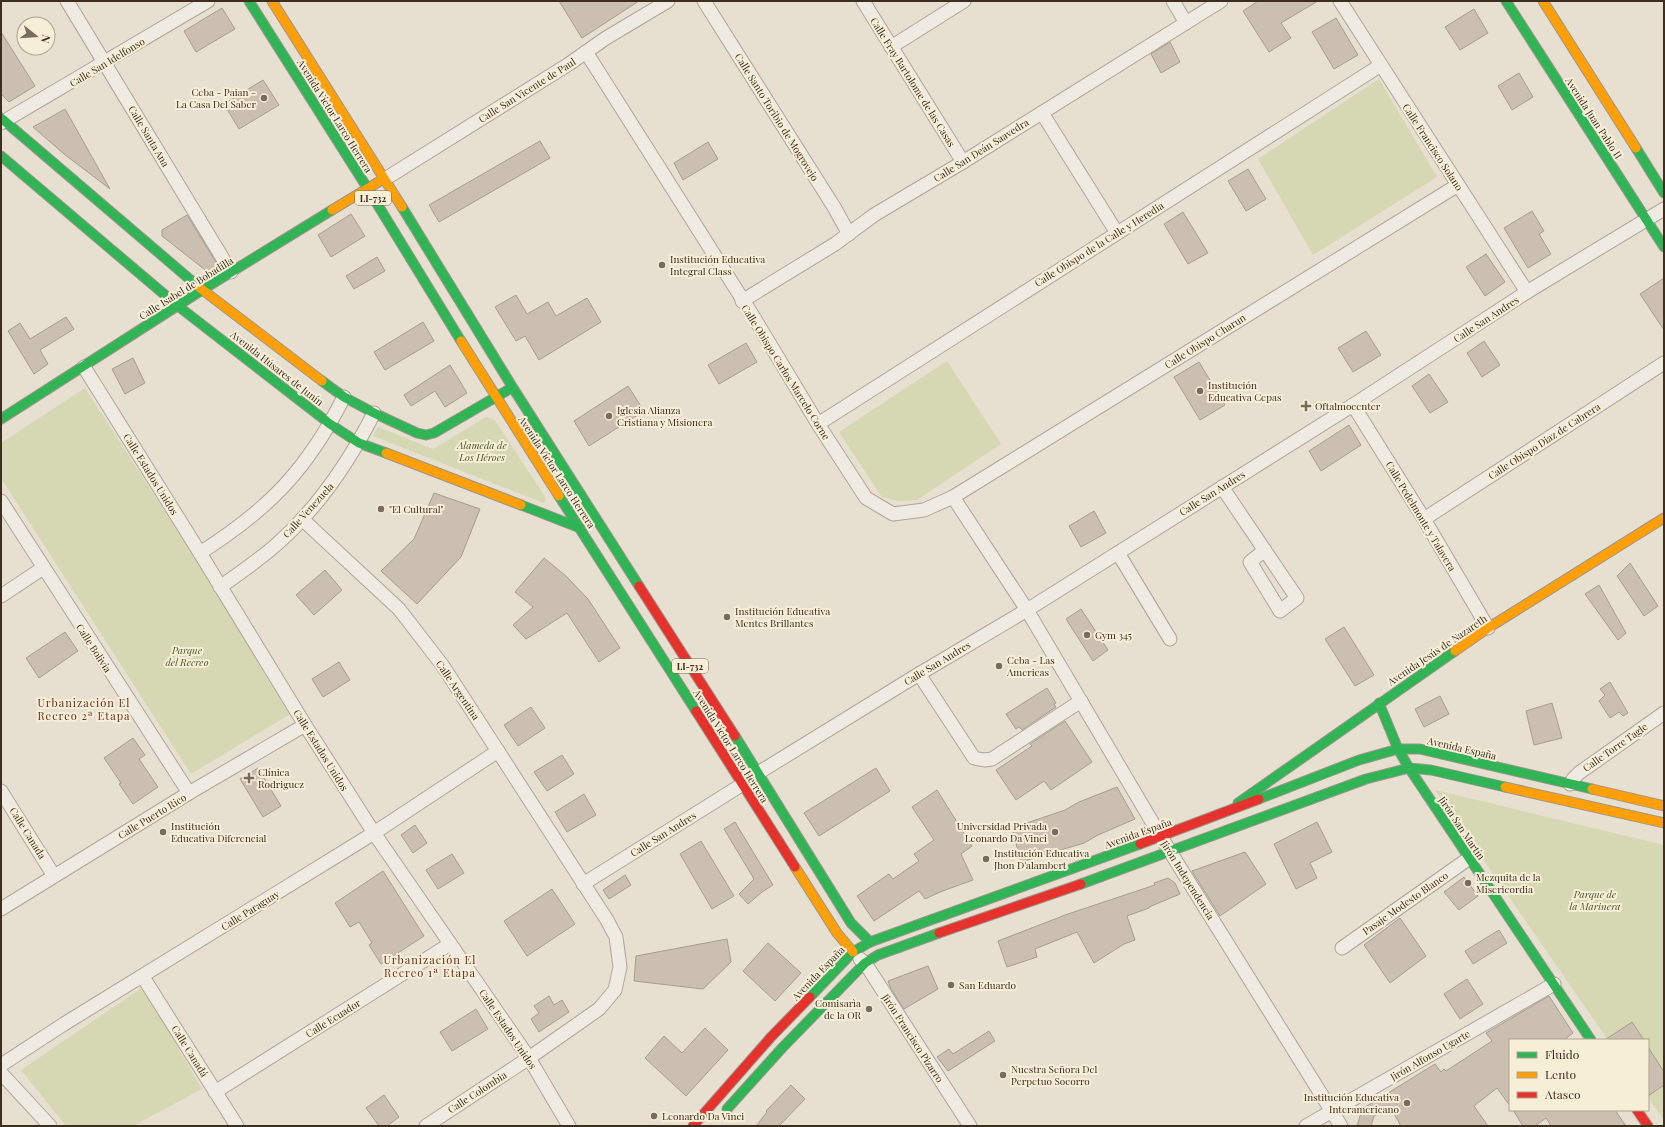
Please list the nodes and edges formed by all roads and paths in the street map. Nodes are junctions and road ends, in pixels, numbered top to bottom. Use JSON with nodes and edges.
{"nodes":[{"id":1,"x":67,"y":1,"type":"edge"},
{"id":2,"x":208,"y":1,"type":"edge"},
{"id":3,"x":248,"y":1,"type":"edge"},
{"id":4,"x":272,"y":1,"type":"edge"},
{"id":5,"x":668,"y":1,"type":"edge"},
{"id":6,"x":704,"y":1,"type":"edge"},
{"id":7,"x":863,"y":1,"type":"edge"},
{"id":8,"x":964,"y":1,"type":"edge"},
{"id":9,"x":1173,"y":1,"type":"edge"},
{"id":10,"x":1221,"y":1,"type":"edge"},
{"id":11,"x":1340,"y":1,"type":"edge"},
{"id":12,"x":1506,"y":1,"type":"edge"},
{"id":13,"x":1543,"y":1,"type":"edge"},
{"id":14,"x":1186,"y":23,"type":"junction"},
{"id":15,"x":891,"y":47,"type":"junction"},
{"id":16,"x":586,"y":52,"type":"junction"},
{"id":17,"x":105,"y":63,"type":"junction"},
{"id":18,"x":1381,"y":65,"type":"junction"},
{"id":19,"x":1042,"y":113,"type":"junction"},
{"id":20,"x":2,"y":121,"type":"edge"},
{"id":21,"x":1,"y":156,"type":"edge"},
{"id":22,"x":963,"y":162,"type":"junction"},
{"id":23,"x":385,"y":179,"type":"junction"},
{"id":24,"x":1458,"y":185,"type":"junction"},
{"id":25,"x":368,"y":189,"type":"junction"},
{"id":26,"x":1664,"y":193,"type":"edge"},
{"id":27,"x":1664,"y":209,"type":"edge"},
{"id":28,"x":1646,"y":220,"type":"junction"},
{"id":29,"x":1117,"y":233,"type":"junction"},
{"id":30,"x":849,"y":234,"type":"junction"},
{"id":31,"x":1664,"y":248,"type":"edge"},
{"id":32,"x":231,"y":272,"type":"junction"},
{"id":33,"x":202,"y":290,"type":"junction"},
{"id":34,"x":1527,"y":292,"type":"junction"},
{"id":35,"x":742,"y":301,"type":"junction"},
{"id":36,"x":178,"y":306,"type":"junction"},
{"id":37,"x":1664,"y":363,"type":"edge"},
{"id":38,"x":84,"y":367,"type":"junction"},
{"id":39,"x":513,"y":388,"type":"junction"},
{"id":40,"x":344,"y":397,"type":"junction"},
{"id":41,"x":494,"y":397,"type":"junction"},
{"id":42,"x":1353,"y":405,"type":"junction"},
{"id":43,"x":374,"y":413,"type":"junction"},
{"id":44,"x":1,"y":419,"type":"edge"},
{"id":45,"x":330,"y":424,"type":"junction"},
{"id":46,"x":818,"y":424,"type":"junction"},
{"id":47,"x":359,"y":443,"type":"junction"},
{"id":48,"x":1222,"y":487,"type":"junction"},
{"id":49,"x":953,"y":497,"type":"junction"},
{"id":50,"x":1,"y":501,"type":"edge"},
{"id":51,"x":1664,"y":518,"type":"edge"},
{"id":52,"x":302,"y":519,"type":"junction"},
{"id":53,"x":1424,"y":519,"type":"junction"},
{"id":54,"x":580,"y":528,"type":"junction"},
{"id":55,"x":1265,"y":550,"type":"dead end"},
{"id":56,"x":200,"y":553,"type":"junction"},
{"id":57,"x":1118,"y":553,"type":"junction"},
{"id":58,"x":43,"y":568,"type":"junction"},
{"id":59,"x":220,"y":586,"type":"junction"},
{"id":60,"x":1,"y":596,"type":"edge"},
{"id":61,"x":1027,"y":610,"type":"junction"},
{"id":62,"x":1488,"y":628,"type":"junction"},
{"id":63,"x":1170,"y":639,"type":"dead end"},
{"id":64,"x":919,"y":674,"type":"junction"},
{"id":65,"x":1080,"y":702,"type":"junction"},
{"id":66,"x":1379,"y":703,"type":"junction"},
{"id":67,"x":1664,"y":713,"type":"edge"},
{"id":68,"x":305,"y":725,"type":"junction"},
{"id":69,"x":1398,"y":749,"type":"junction"},
{"id":70,"x":498,"y":751,"type":"junction"},
{"id":71,"x":1409,"y":768,"type":"junction"},
{"id":72,"x":758,"y":773,"type":"junction"},
{"id":73,"x":743,"y":784,"type":"junction"},
{"id":74,"x":1570,"y":784,"type":"junction"},
{"id":75,"x":1,"y":791,"type":"edge"},
{"id":76,"x":189,"y":794,"type":"junction"},
{"id":77,"x":1664,"y":806,"type":"edge"},
{"id":78,"x":1228,"y":810,"type":"junction"},
{"id":79,"x":1664,"y":823,"type":"edge"},
{"id":80,"x":374,"y":833,"type":"junction"},
{"id":81,"x":1161,"y":837,"type":"junction"},
{"id":82,"x":1170,"y":852,"type":"junction"},
{"id":83,"x":1468,"y":858,"type":"junction"},
{"id":84,"x":54,"y":876,"type":"junction"},
{"id":85,"x":583,"y":884,"type":"junction"},
{"id":86,"x":1,"y":909,"type":"edge"},
{"id":87,"x":870,"y":942,"type":"junction"},
{"id":88,"x":450,"y":944,"type":"junction"},
{"id":89,"x":1342,"y":948,"type":"dead end"},
{"id":90,"x":853,"y":952,"type":"junction"},
{"id":91,"x":865,"y":963,"type":"junction"},
{"id":92,"x":143,"y":977,"type":"junction"},
{"id":93,"x":1554,"y":984,"type":"junction"},
{"id":94,"x":1590,"y":1039,"type":"edge"},
{"id":95,"x":529,"y":1058,"type":"junction"},
{"id":96,"x":1,"y":1065,"type":"edge"},
{"id":97,"x":1,"y":1073,"type":"edge"},
{"id":98,"x":215,"y":1092,"type":"junction"},
{"id":99,"x":1638,"y":1111,"type":"edge"},
{"id":100,"x":1332,"y":1112,"type":"junction"},
{"id":101,"x":718,"y":1118,"type":"dead end"},
{"id":102,"x":50,"y":1126,"type":"edge"},
{"id":103,"x":237,"y":1126,"type":"edge"},
{"id":104,"x":426,"y":1126,"type":"edge"},
{"id":105,"x":570,"y":1126,"type":"edge"},
{"id":106,"x":693,"y":1126,"type":"edge"},
{"id":107,"x":970,"y":1126,"type":"edge"},
{"id":108,"x":1306,"y":1126,"type":"edge"},
{"id":109,"x":1341,"y":1126,"type":"edge"},
{"id":110,"x":1648,"y":1126,"type":"edge"}],
"edges":[{"from":1,"to":17,"type":"street","name":"Calle Santa Ana"},
{"from":2,"to":17,"type":"street","name":"Calle San Idelfonso"},
{"from":3,"to":25,"type":"main road","name":"Avenida Víctor Larco Herrera","number":"LI-732"},
{"from":4,"to":23,"type":"main road","name":"Avenida Víctor Larco Herrera","number":"LI-732"},
{"from":5,"to":16,"type":"street","name":"Calle San Vicente de Paul"},
{"from":6,"to":30,"type":"street","name":"Calle Santo Toribio de Mogrovejo"},
{"from":7,"to":15,"type":"street","name":"Calle Fray Bartolome de las Casas"},
{"from":8,"to":15,"type":"street"},
{"from":9,"to":14,"type":"street"},
{"from":10,"to":14,"type":"street","name":"Calle San Deán Saavedra"},
{"from":11,"to":18,"type":"street","name":"Calle Francisco Solano"},
{"from":12,"to":28,"type":"main road","name":"Avenida Juan Pablo II"},
{"from":13,"to":26,"type":"main road","name":"Avenida Juan Pablo II"},
{"from":14,"to":19,"type":"street","name":"Calle San Deán Saavedra"},
{"from":15,"to":22,"type":"street","name":"Calle Fray Bartolome de las Casas"},
{"from":16,"to":23,"type":"street","name":"Calle San Vicente de Paul"},
{"from":16,"to":35,"type":"street","name":"Calle Obispo Carlos Marcelo Corne"},
{"from":17,"to":20,"type":"street","name":"Calle San Idelfonso"},
{"from":17,"to":32,"type":"street","name":"Calle Santa Ana"},
{"from":18,"to":24,"type":"street","name":"Calle Francisco Solano"},
{"from":18,"to":29,"type":"street","name":"Calle Obispo de la Calle y Heredia"},
{"from":19,"to":22,"type":"street","name":"Calle San Deán Saavedra"},
{"from":19,"to":29,"type":"street"},
{"from":20,"to":33,"type":"main road","name":"Avenida Húsares de Junín"},
{"from":21,"to":36,"type":"main road","name":"Avenida Húsares de Junín"},
{"from":22,"to":30,"type":"street","name":"Calle San Deán Saavedra"},
{"from":23,"to":25,"type":"main road","name":"Calle Isabel de Bobadilla"},
{"from":23,"to":39,"type":"main road","name":"Avenida Víctor Larco Herrera","number":"LI-732"},
{"from":24,"to":34,"type":"street","name":"Calle Francisco Solano"},
{"from":24,"to":49,"type":"street","name":"Calle Obispo Charun"},
{"from":25,"to":32,"type":"main road","name":"Calle Isabel de Bobadilla"},
{"from":25,"to":41,"type":"main road","name":"Avenida Víctor Larco Herrera","number":"LI-732"},
{"from":27,"to":28,"type":"street","name":"Calle San Andres"},
{"from":28,"to":31,"type":"main road","name":"Avenida Juan Pablo II"},
{"from":28,"to":34,"type":"street","name":"Calle San Andres"},
{"from":29,"to":46,"type":"street","name":"Calle Obispo de la Calle y Heredia"},
{"from":30,"to":35,"type":"street","name":"Calle San Deán Saavedra"},
{"from":32,"to":33,"type":"main road","name":"Calle Isabel de Bobadilla"},
{"from":33,"to":36,"type":"main road","name":"Calle Isabel de Bobadilla"},
{"from":33,"to":40,"type":"main road","name":"Avenida Húsares de Junín"},
{"from":34,"to":42,"type":"street","name":"Calle San Andres"},
{"from":35,"to":46,"type":"street","name":"Calle Obispo Carlos Marcelo Corne"},
{"from":36,"to":38,"type":"main road","name":"Calle Isabel de Bobadilla"},
{"from":36,"to":45,"type":"main road","name":"Avenida Húsares de Junín"},
{"from":37,"to":53,"type":"street","name":"Calle Obispo Diaz de Cabrera"},
{"from":38,"to":44,"type":"main road","name":"Calle Isabel de Bobadilla"},
{"from":38,"to":56,"type":"street","name":"Calle Estados Unidos"},
{"from":39,"to":41,"type":"main road","name":"Avenida Húsares de Junín"},
{"from":39,"to":72,"type":"main road","name":"Avenida Víctor Larco Herrera","number":"LI-732"},
{"from":40,"to":43,"type":"main road","name":"Avenida Húsares de Junín"},
{"from":40,"to":45,"type":"street"},
{"from":41,"to":43,"type":"main road","name":"Avenida Húsares de Junín"},
{"from":41,"to":54,"type":"main road","name":"Avenida Víctor Larco Herrera","number":"LI-732"},
{"from":42,"to":48,"type":"street","name":"Calle San Andres"},
{"from":42,"to":53,"type":"street","name":"Calle Pedelmonte y Talavera"},
{"from":43,"to":47,"type":"street","name":"Calle Venezuela"},
{"from":45,"to":47,"type":"main road","name":"Avenida Húsares de Junín"},
{"from":45,"to":56,"type":"street"},
{"from":46,"to":49,"type":"street","name":"Calle Obispo Carlos Marcelo Corne"},
{"from":47,"to":52,"type":"street","name":"Calle Venezuela"},
{"from":47,"to":54,"type":"main road","name":"Avenida Húsares de Junín"},
{"from":48,"to":55,"type":"street"},
{"from":48,"to":57,"type":"street","name":"Calle San Andres"},
{"from":49,"to":61,"type":"street"},
{"from":50,"to":58,"type":"street","name":"Calle Bolivia"},
{"from":51,"to":62,"type":"main road","name":"Avenida Jesús de Nazareth"},
{"from":52,"to":59,"type":"street","name":"Calle Venezuela"},
{"from":52,"to":70,"type":"street","name":"Calle Argentina"},
{"from":53,"to":62,"type":"street","name":"Calle Pedelmonte y Talavera"},
{"from":54,"to":73,"type":"main road","name":"Avenida Víctor Larco Herrera","number":"LI-732"},
{"from":56,"to":59,"type":"street","name":"Calle Estados Unidos"},
{"from":57,"to":61,"type":"street","name":"Calle San Andres"},
{"from":57,"to":63,"type":"street"},
{"from":58,"to":60,"type":"street"},
{"from":58,"to":76,"type":"street","name":"Calle Bolivia"},
{"from":59,"to":68,"type":"street","name":"Calle Estados Unidos"},
{"from":61,"to":64,"type":"street","name":"Calle San Andres"},
{"from":61,"to":65,"type":"street","name":"Jirón Independencia"},
{"from":62,"to":66,"type":"main road","name":"Avenida Jesús de Nazareth"},
{"from":64,"to":65,"type":"street"},
{"from":64,"to":72,"type":"street","name":"Calle San Andres"},
{"from":65,"to":81,"type":"street","name":"Jirón Independencia"},
{"from":66,"to":69,"type":"main road","name":"Jirón San Martín"},
{"from":66,"to":78,"type":"main road","name":"Avenida Jesús de Nazareth"},
{"from":67,"to":74,"type":"street","name":"Calle Torre Tagle"},
{"from":68,"to":76,"type":"street","name":"Calle Puerto Rico"},
{"from":68,"to":80,"type":"street","name":"Calle Estados Unidos"},
{"from":69,"to":71,"type":"main road","name":"Jirón San Martín"},
{"from":69,"to":74,"type":"main road","name":"Avenida España"},
{"from":69,"to":78,"type":"main road","name":"Avenida España"},
{"from":70,"to":80,"type":"street","name":"Calle Paraguay"},
{"from":70,"to":85,"type":"street","name":"Calle Argentina"},
{"from":71,"to":79,"type":"main road"},
{"from":71,"to":82,"type":"main road"},
{"from":71,"to":83,"type":"main road","name":"Jirón San Martín"},
{"from":72,"to":87,"type":"main road","name":"Avenida Víctor Larco Herrera","number":"LI-732"},
{"from":73,"to":85,"type":"street","name":"Calle San Andres"},
{"from":73,"to":90,"type":"main road","name":"Avenida Víctor Larco Herrera","number":"LI-732"},
{"from":74,"to":77,"type":"main road","name":"Avenida España"},
{"from":75,"to":84,"type":"street","name":"Calle Canada"},
{"from":76,"to":84,"type":"street","name":"Calle Puerto Rico"},
{"from":78,"to":81,"type":"main road","name":"Avenida España"},
{"from":80,"to":88,"type":"street","name":"Calle Estados Unidos"},
{"from":80,"to":92,"type":"street","name":"Calle Paraguay"},
{"from":81,"to":82,"type":"street","name":"Jirón Independencia"},
{"from":81,"to":87,"type":"main road","name":"Avenida España"},
{"from":82,"to":91,"type":"main road"},
{"from":82,"to":100,"type":"street","name":"Jirón Independencia"},
{"from":83,"to":89,"type":"street","name":"Pasaje Modesto Blanco"},
{"from":83,"to":93,"type":"main road","name":"Jirón San Martín"},
{"from":84,"to":86,"type":"street","name":"Calle Puerto Rico"},
{"from":85,"to":95,"type":"street","name":"Calle Colombia"},
{"from":87,"to":90,"type":"main road","name":"Avenida España"},
{"from":88,"to":95,"type":"street","name":"Calle Estados Unidos"},
{"from":88,"to":98,"type":"street","name":"Calle Ecuador"},
{"from":90,"to":91,"type":"street","name":"Jirón Francisco Pizarro"},
{"from":90,"to":106,"type":"main road","name":"Avenida España"},
{"from":91,"to":101,"type":"main road"},
{"from":91,"to":107,"type":"street","name":"Jirón Francisco Pizarro"},
{"from":92,"to":96,"type":"street","name":"Calle Paraguay"},
{"from":92,"to":98,"type":"street","name":"Calle Canadá"},
{"from":93,"to":94,"type":"main road","name":"Jirón San Martín"},
{"from":93,"to":100,"type":"street","name":"Jirón Alfonso Ugarte"},
{"from":95,"to":104,"type":"street","name":"Calle Colombia"},
{"from":95,"to":105,"type":"street","name":"Calle Estados Unidos"},
{"from":97,"to":102,"type":"street"},
{"from":98,"to":103,"type":"street","name":"Calle Canadá"},
{"from":99,"to":110,"type":"main road"},
{"from":100,"to":108,"type":"street","name":"Jirón Alfonso Ugarte"},
{"from":100,"to":109,"type":"street","name":"Jirón Independencia"}]}
